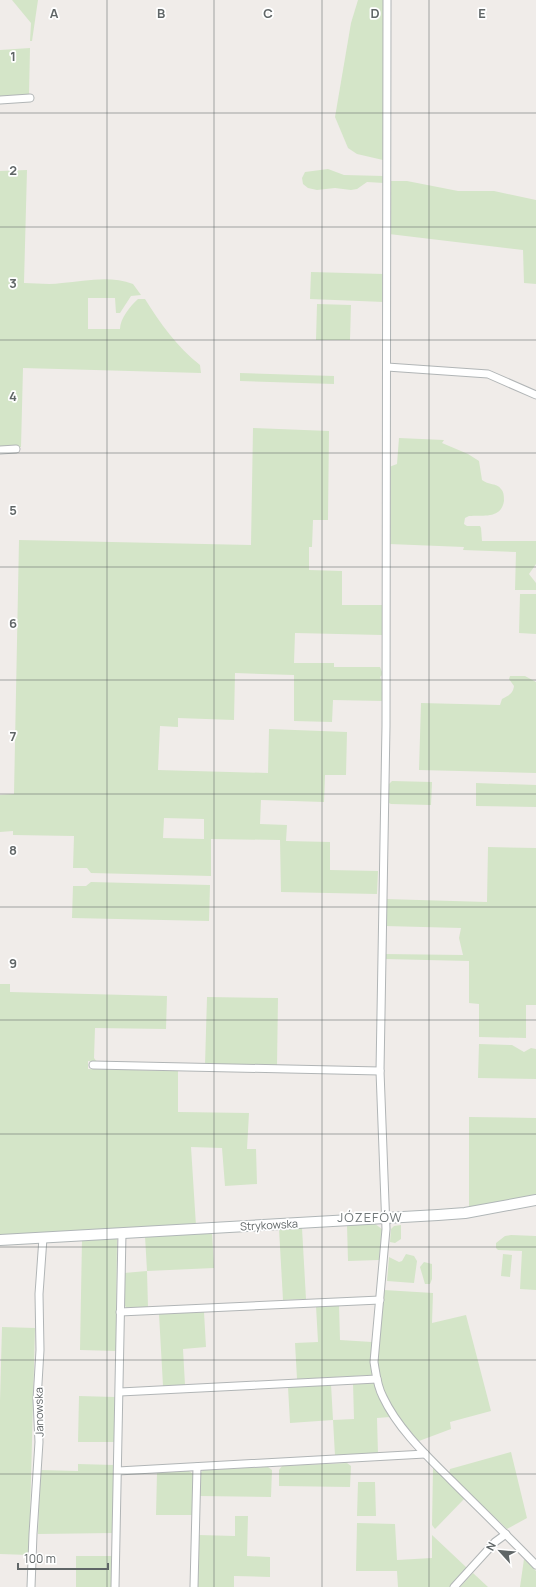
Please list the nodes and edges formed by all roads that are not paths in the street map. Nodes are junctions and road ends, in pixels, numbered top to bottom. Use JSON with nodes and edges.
{"nodes":[{"id":1,"x":387,"y":0,"type":"edge"},
{"id":2,"x":30,"y":98,"type":"dead end"},
{"id":3,"x":0,"y":100,"type":"edge"},
{"id":4,"x":387,"y":367,"type":"junction"},
{"id":5,"x":536,"y":395,"type":"edge"},
{"id":6,"x":16,"y":449,"type":"dead end"},
{"id":7,"x":0,"y":450,"type":"edge"},
{"id":8,"x":93,"y":1065,"type":"dead end"},
{"id":9,"x":380,"y":1071,"type":"junction"},
{"id":10,"x":536,"y":1200,"type":"edge"},
{"id":11,"x":385,"y":1219,"type":"junction"},
{"id":12,"x":122,"y":1233,"type":"junction"},
{"id":13,"x":43,"y":1238,"type":"junction"},
{"id":14,"x":0,"y":1240,"type":"edge"},
{"id":15,"x":380,"y":1300,"type":"junction"},
{"id":16,"x":120,"y":1312,"type":"junction"},
{"id":17,"x":377,"y":1379,"type":"junction"},
{"id":18,"x":120,"y":1392,"type":"junction"},
{"id":19,"x":425,"y":1454,"type":"junction"},
{"id":20,"x":197,"y":1466,"type":"junction"},
{"id":21,"x":118,"y":1472,"type":"junction"},
{"id":22,"x":506,"y":1534,"type":"junction"},
{"id":23,"x":536,"y":1565,"type":"edge"},
{"id":24,"x":31,"y":1587,"type":"edge"},
{"id":25,"x":115,"y":1587,"type":"edge"},
{"id":26,"x":194,"y":1587,"type":"edge"},
{"id":27,"x":454,"y":1587,"type":"edge"}],
"edges":[{"from":1,"to":4,"type":"street"},
{"from":2,"to":3,"type":"street"},
{"from":4,"to":5,"type":"street"},
{"from":4,"to":9,"type":"street"},
{"from":6,"to":7,"type":"street"},
{"from":8,"to":9,"type":"street"},
{"from":9,"to":11,"type":"street"},
{"from":10,"to":11,"type":"street","name":"Strykowska"},
{"from":11,"to":12,"type":"street","name":"Strykowska"},
{"from":11,"to":15,"type":"street"},
{"from":12,"to":13,"type":"street","name":"Strykowska"},
{"from":12,"to":16,"type":"street"},
{"from":13,"to":14,"type":"street","name":"Strykowska"},
{"from":13,"to":24,"type":"street","name":"Janowska"},
{"from":15,"to":16,"type":"street"},
{"from":15,"to":17,"type":"street"},
{"from":16,"to":18,"type":"street"},
{"from":17,"to":18,"type":"street"},
{"from":17,"to":19,"type":"street"},
{"from":18,"to":21,"type":"street"},
{"from":19,"to":20,"type":"street"},
{"from":19,"to":22,"type":"street"},
{"from":20,"to":21,"type":"street"},
{"from":20,"to":26,"type":"street"},
{"from":21,"to":25,"type":"street"},
{"from":22,"to":23,"type":"street"},
{"from":22,"to":27,"type":"street"}]}
